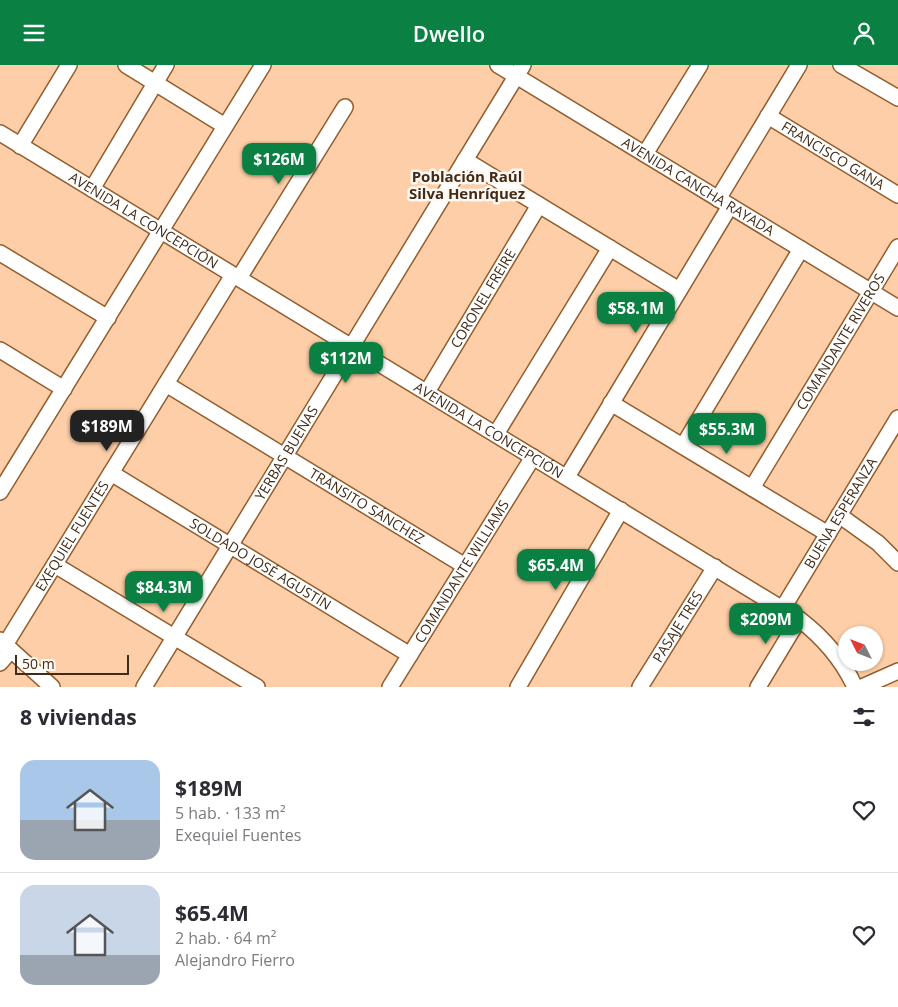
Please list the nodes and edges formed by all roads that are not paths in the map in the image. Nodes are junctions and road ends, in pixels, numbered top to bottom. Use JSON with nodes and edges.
{"nodes":[{"id":1,"x":69,"y":65,"type":"edge"},
{"id":2,"x":126,"y":65,"type":"edge"},
{"id":3,"x":166,"y":65,"type":"edge"},
{"id":4,"x":263,"y":65,"type":"edge"},
{"id":5,"x":498,"y":65,"type":"edge"},
{"id":6,"x":799,"y":65,"type":"edge"},
{"id":7,"x":841,"y":65,"type":"edge"},
{"id":8,"x":695,"y":67,"type":"edge"},
{"id":9,"x":519,"y":70,"type":"edge"},
{"id":10,"x":155,"y":83,"type":"junction"},
{"id":11,"x":898,"y":98,"type":"edge"},
{"id":12,"x":345,"y":107,"type":"dead end"},
{"id":13,"x":768,"y":117,"type":"junction"},
{"id":14,"x":226,"y":126,"type":"junction"},
{"id":15,"x":0,"y":133,"type":"edge"},
{"id":16,"x":20,"y":146,"type":"junction"},
{"id":17,"x":645,"y":154,"type":"junction"},
{"id":18,"x":465,"y":160,"type":"junction"},
{"id":19,"x":92,"y":189,"type":"junction"},
{"id":20,"x":898,"y":195,"type":"edge"},
{"id":21,"x":724,"y":202,"type":"junction"},
{"id":22,"x":539,"y":205,"type":"junction"},
{"id":23,"x":161,"y":231,"type":"junction"},
{"id":24,"x":898,"y":247,"type":"edge"},
{"id":25,"x":610,"y":248,"type":"junction"},
{"id":26,"x":801,"y":249,"type":"junction"},
{"id":27,"x":0,"y":253,"type":"edge"},
{"id":28,"x":236,"y":277,"type":"junction"},
{"id":29,"x":680,"y":290,"type":"junction"},
{"id":30,"x":871,"y":292,"type":"junction"},
{"id":31,"x":898,"y":308,"type":"edge"},
{"id":32,"x":108,"y":319,"type":"junction"},
{"id":33,"x":352,"y":347,"type":"junction"},
{"id":34,"x":0,"y":350,"type":"edge"},
{"id":35,"x":166,"y":384,"type":"junction"},
{"id":36,"x":64,"y":389,"type":"junction"},
{"id":37,"x":427,"y":392,"type":"junction"},
{"id":38,"x":611,"y":403,"type":"junction"},
{"id":39,"x":898,"y":418,"type":"edge"},
{"id":40,"x":496,"y":434,"type":"junction"},
{"id":41,"x":893,"y":439,"type":"edge"},
{"id":42,"x":682,"y":446,"type":"junction"},
{"id":43,"x":285,"y":456,"type":"junction"},
{"id":44,"x":533,"y":457,"type":"junction"},
{"id":45,"x":112,"y":473,"type":"junction"},
{"id":46,"x":567,"y":477,"type":"junction"},
{"id":47,"x":752,"y":488,"type":"junction"},
{"id":48,"x":0,"y":492,"type":"edge"},
{"id":49,"x":621,"y":510,"type":"junction"},
{"id":50,"x":840,"y":515,"type":"junction"},
{"id":51,"x":828,"y":534,"type":"junction"},
{"id":52,"x":231,"y":546,"type":"junction"},
{"id":53,"x":898,"y":563,"type":"edge"},
{"id":54,"x":55,"y":565,"type":"junction"},
{"id":55,"x":465,"y":566,"type":"junction"},
{"id":56,"x":714,"y":567,"type":"junction"},
{"id":57,"x":783,"y":608,"type":"junction"},
{"id":58,"x":800,"y":619,"type":"junction"},
{"id":59,"x":175,"y":637,"type":"junction"},
{"id":60,"x":5,"y":645,"type":"edge"},
{"id":61,"x":410,"y":655,"type":"junction"},
{"id":62,"x":0,"y":663,"type":"edge"},
{"id":63,"x":898,"y":671,"type":"edge"},
{"id":64,"x":52,"y":687,"type":"edge"},
{"id":65,"x":144,"y":687,"type":"edge"},
{"id":66,"x":257,"y":687,"type":"edge"},
{"id":67,"x":390,"y":687,"type":"edge"},
{"id":68,"x":518,"y":687,"type":"edge"},
{"id":69,"x":640,"y":687,"type":"edge"},
{"id":70,"x":758,"y":687,"type":"edge"},
{"id":71,"x":855,"y":687,"type":"edge"},
{"id":72,"x":862,"y":687,"type":"edge"}],
"edges":[{"from":1,"to":16,"type":"street"},
{"from":2,"to":10,"type":"street"},
{"from":3,"to":10,"type":"street"},
{"from":4,"to":14,"type":"street"},
{"from":5,"to":9,"type":"street","name":"AVENIDA CANCHA RAYADA"},
{"from":6,"to":13,"type":"street"},
{"from":7,"to":11,"type":"street"},
{"from":8,"to":17,"type":"street"},
{"from":9,"to":17,"type":"street","name":"AVENIDA CANCHA RAYADA"},
{"from":9,"to":18,"type":"street","name":"YERBAS BUENAS"},
{"from":10,"to":14,"type":"street"},
{"from":10,"to":19,"type":"street"},
{"from":12,"to":28,"type":"street","name":"EXEQUIEL FUENTES"},
{"from":13,"to":20,"type":"street","name":"FRANCISCO GANA"},
{"from":13,"to":21,"type":"street"},
{"from":14,"to":23,"type":"street"},
{"from":15,"to":16,"type":"street","name":"AVENIDA LA CONCEPCIÓN"},
{"from":16,"to":19,"type":"street","name":"AVENIDA LA CONCEPCIÓN"},
{"from":17,"to":21,"type":"street","name":"AVENIDA CANCHA RAYADA"},
{"from":18,"to":22,"type":"street"},
{"from":18,"to":33,"type":"street","name":"YERBAS BUENAS"},
{"from":19,"to":23,"type":"street","name":"AVENIDA LA CONCEPCIÓN"},
{"from":21,"to":26,"type":"street","name":"AVENIDA CANCHA RAYADA"},
{"from":21,"to":29,"type":"street"},
{"from":22,"to":25,"type":"street"},
{"from":22,"to":37,"type":"street","name":"CORONEL FREIRE"},
{"from":23,"to":28,"type":"street","name":"AVENIDA LA CONCEPCIÓN"},
{"from":23,"to":32,"type":"street"},
{"from":24,"to":30,"type":"street","name":"COMANDANTE RIVEROS"},
{"from":25,"to":29,"type":"street"},
{"from":25,"to":40,"type":"street"},
{"from":26,"to":30,"type":"street","name":"AVENIDA CANCHA RAYADA"},
{"from":26,"to":42,"type":"street"},
{"from":27,"to":32,"type":"street"},
{"from":28,"to":33,"type":"street","name":"AVENIDA LA CONCEPCIÓN"},
{"from":28,"to":35,"type":"street","name":"EXEQUIEL FUENTES"},
{"from":29,"to":38,"type":"street"},
{"from":30,"to":31,"type":"street","name":"AVENIDA CANCHA RAYADA"},
{"from":30,"to":47,"type":"street","name":"COMANDANTE RIVEROS"},
{"from":32,"to":36,"type":"street"},
{"from":33,"to":37,"type":"street","name":"AVENIDA LA CONCEPCIÓN"},
{"from":33,"to":43,"type":"street","name":"YERBAS BUENAS"},
{"from":34,"to":36,"type":"street"},
{"from":35,"to":43,"type":"street","name":"TRÁNSITO SÁNCHEZ"},
{"from":35,"to":45,"type":"street","name":"EXEQUIEL FUENTES"},
{"from":36,"to":48,"type":"street"},
{"from":37,"to":40,"type":"street","name":"AVENIDA LA CONCEPCIÓN"},
{"from":38,"to":42,"type":"street"},
{"from":38,"to":46,"type":"street"},
{"from":39,"to":41,"type":"street","name":"BUENA ESPERANZA"},
{"from":40,"to":44,"type":"street","name":"AVENIDA LA CONCEPCIÓN"},
{"from":41,"to":50,"type":"street","name":"BUENA ESPERANZA"},
{"from":42,"to":47,"type":"street"},
{"from":43,"to":52,"type":"street","name":"YERBAS BUENAS"},
{"from":43,"to":55,"type":"street","name":"TRÁNSITO SÁNCHEZ"},
{"from":44,"to":46,"type":"street","name":"AVENIDA LA CONCEPCIÓN"},
{"from":44,"to":55,"type":"street","name":"COMANDANTE WILLIAMS"},
{"from":45,"to":52,"type":"street","name":"SOLDADO JOSÉ AGUSTÍN"},
{"from":45,"to":54,"type":"street","name":"EXEQUIEL FUENTES"},
{"from":46,"to":49,"type":"street","name":"AVENIDA LA CONCEPCIÓN"},
{"from":47,"to":51,"type":"street"},
{"from":49,"to":56,"type":"street","name":"AVENIDA LA CONCEPCIÓN"},
{"from":49,"to":68,"type":"street"},
{"from":50,"to":51,"type":"street","name":"BUENA ESPERANZA"},
{"from":50,"to":53,"type":"street"},
{"from":51,"to":57,"type":"street","name":"BUENA ESPERANZA"},
{"from":52,"to":59,"type":"street","name":"YERBAS BUENAS"},
{"from":52,"to":61,"type":"street","name":"SOLDADO JOSÉ AGUSTÍN"},
{"from":54,"to":59,"type":"street"},
{"from":54,"to":60,"type":"street","name":"EXEQUIEL FUENTES"},
{"from":55,"to":61,"type":"street","name":"COMANDANTE WILLIAMS"},
{"from":56,"to":57,"type":"street","name":"AVENIDA LA CONCEPCIÓN"},
{"from":56,"to":69,"type":"street","name":"PASAJE TRES"},
{"from":57,"to":58,"type":"street","name":"AVENIDA LA CONCEPCIÓN"},
{"from":58,"to":70,"type":"street"},
{"from":58,"to":71,"type":"street","name":"AVENIDA LA CONCEPCIÓN"},
{"from":59,"to":65,"type":"street","name":"YERBAS BUENAS"},
{"from":59,"to":66,"type":"street"},
{"from":60,"to":62,"type":"street","name":"EXEQUIEL FUENTES"},
{"from":60,"to":64,"type":"street"},
{"from":61,"to":67,"type":"street","name":"COMANDANTE WILLIAMS"},
{"from":63,"to":72,"type":"street"}]}
